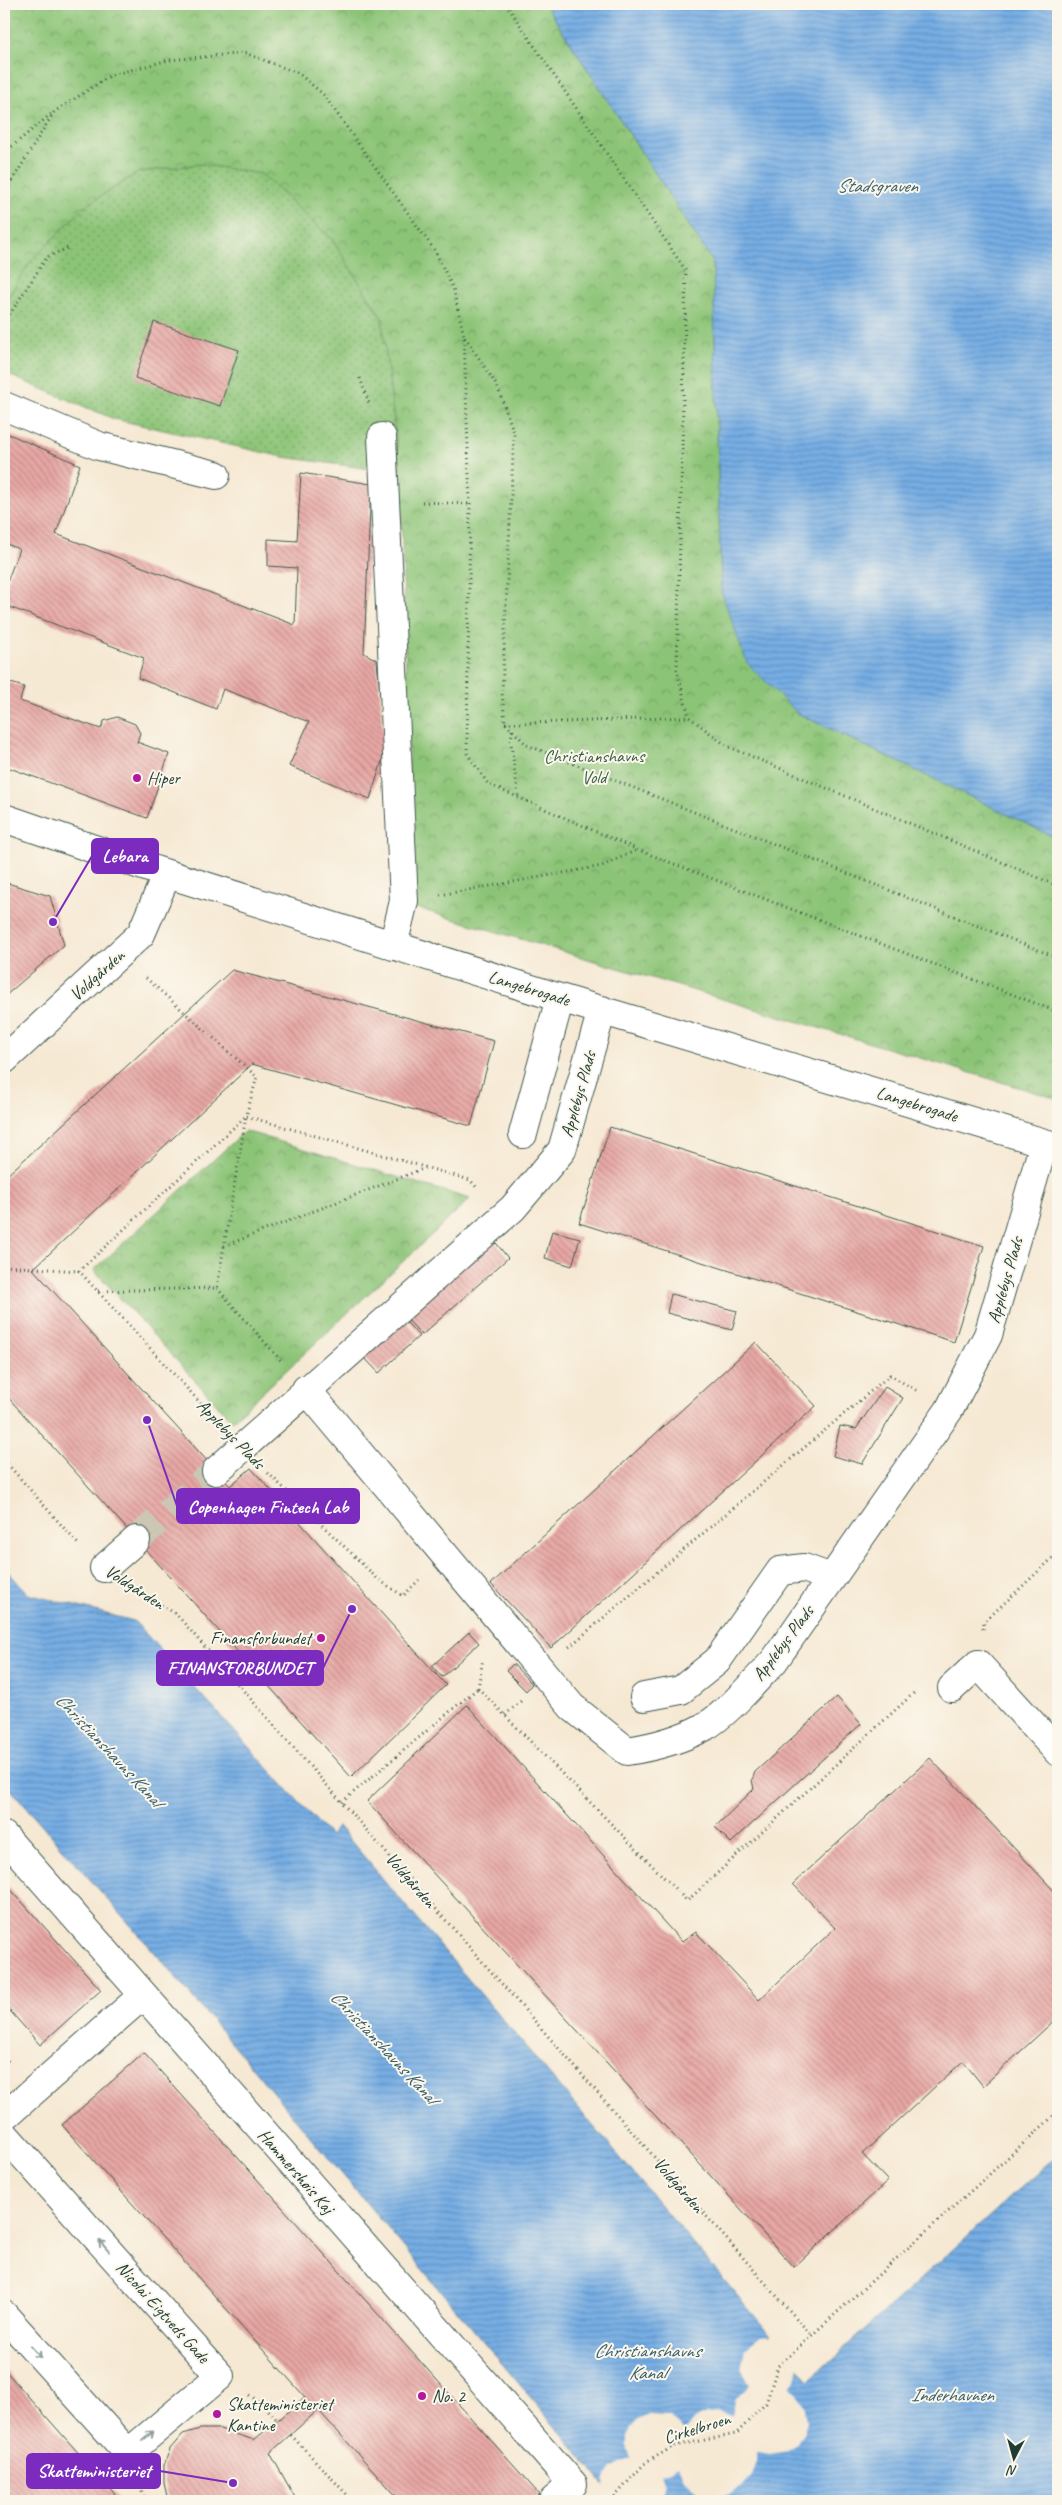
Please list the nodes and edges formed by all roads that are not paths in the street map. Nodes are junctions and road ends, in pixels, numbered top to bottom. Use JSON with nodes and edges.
{"nodes":[{"id":1,"x":4,"y":406,"type":"edge"},
{"id":2,"x":382,"y":437,"type":"dead end"},
{"id":3,"x":216,"y":475,"type":"dead end"},
{"id":4,"x":4,"y":818,"type":"edge"},
{"id":5,"x":166,"y":874,"type":"junction"},
{"id":6,"x":393,"y":946,"type":"junction"},
{"id":7,"x":560,"y":998,"type":"junction"},
{"id":8,"x":602,"y":1010,"type":"junction"},
{"id":9,"x":4,"y":1060,"type":"edge"},
{"id":10,"x":523,"y":1134,"type":"dead end"},
{"id":11,"x":1051,"y":1145,"type":"edge"},
{"id":12,"x":306,"y":1389,"type":"junction"},
{"id":13,"x":216,"y":1470,"type":"tunnel mouth"},
{"id":14,"x":136,"y":1540,"type":"tunnel mouth"},
{"id":15,"x":104,"y":1568,"type":"road end"},
{"id":16,"x":830,"y":1578,"type":"junction"},
{"id":17,"x":952,"y":1688,"type":"dead end"},
{"id":18,"x":644,"y":1697,"type":"dead end"},
{"id":19,"x":1058,"y":1752,"type":"edge"},
{"id":20,"x":4,"y":1836,"type":"edge"},
{"id":21,"x":142,"y":1996,"type":"junction"},
{"id":22,"x":4,"y":2117,"type":"edge"},
{"id":23,"x":4,"y":2134,"type":"edge"},
{"id":24,"x":4,"y":2315,"type":"edge"},
{"id":25,"x":553,"y":2501,"type":"edge"}],
"edges":[{"from":1,"to":3,"type":"street"},
{"from":2,"to":6,"type":"street"},
{"from":4,"to":5,"type":"street","name":"Langebrogade"},
{"from":5,"to":6,"type":"street","name":"Langebrogade"},
{"from":5,"to":9,"type":"street","name":"Voldgården"},
{"from":6,"to":7,"type":"street","name":"Langebrogade"},
{"from":7,"to":8,"type":"street","name":"Langebrogade"},
{"from":7,"to":10,"type":"street"},
{"from":8,"to":11,"type":"street","name":"Langebrogade"},
{"from":8,"to":12,"type":"street","name":"Applebys Plads"},
{"from":11,"to":16,"type":"street","name":"Applebys Plads"},
{"from":12,"to":13,"type":"street"},
{"from":12,"to":16,"type":"street","name":"Applebys Plads"},
{"from":14,"to":15,"type":"street"},
{"from":16,"to":18,"type":"street"},
{"from":17,"to":19,"type":"street"},
{"from":20,"to":21,"type":"street","name":"Hammershøis Kaj"},
{"from":21,"to":22,"type":"street"},
{"from":21,"to":25,"type":"street","name":"Hammershøis Kaj"},
{"from":24,"to":23,"type":"street","name":"Nicolai Eigtveds Gade","one_way":true}]}
